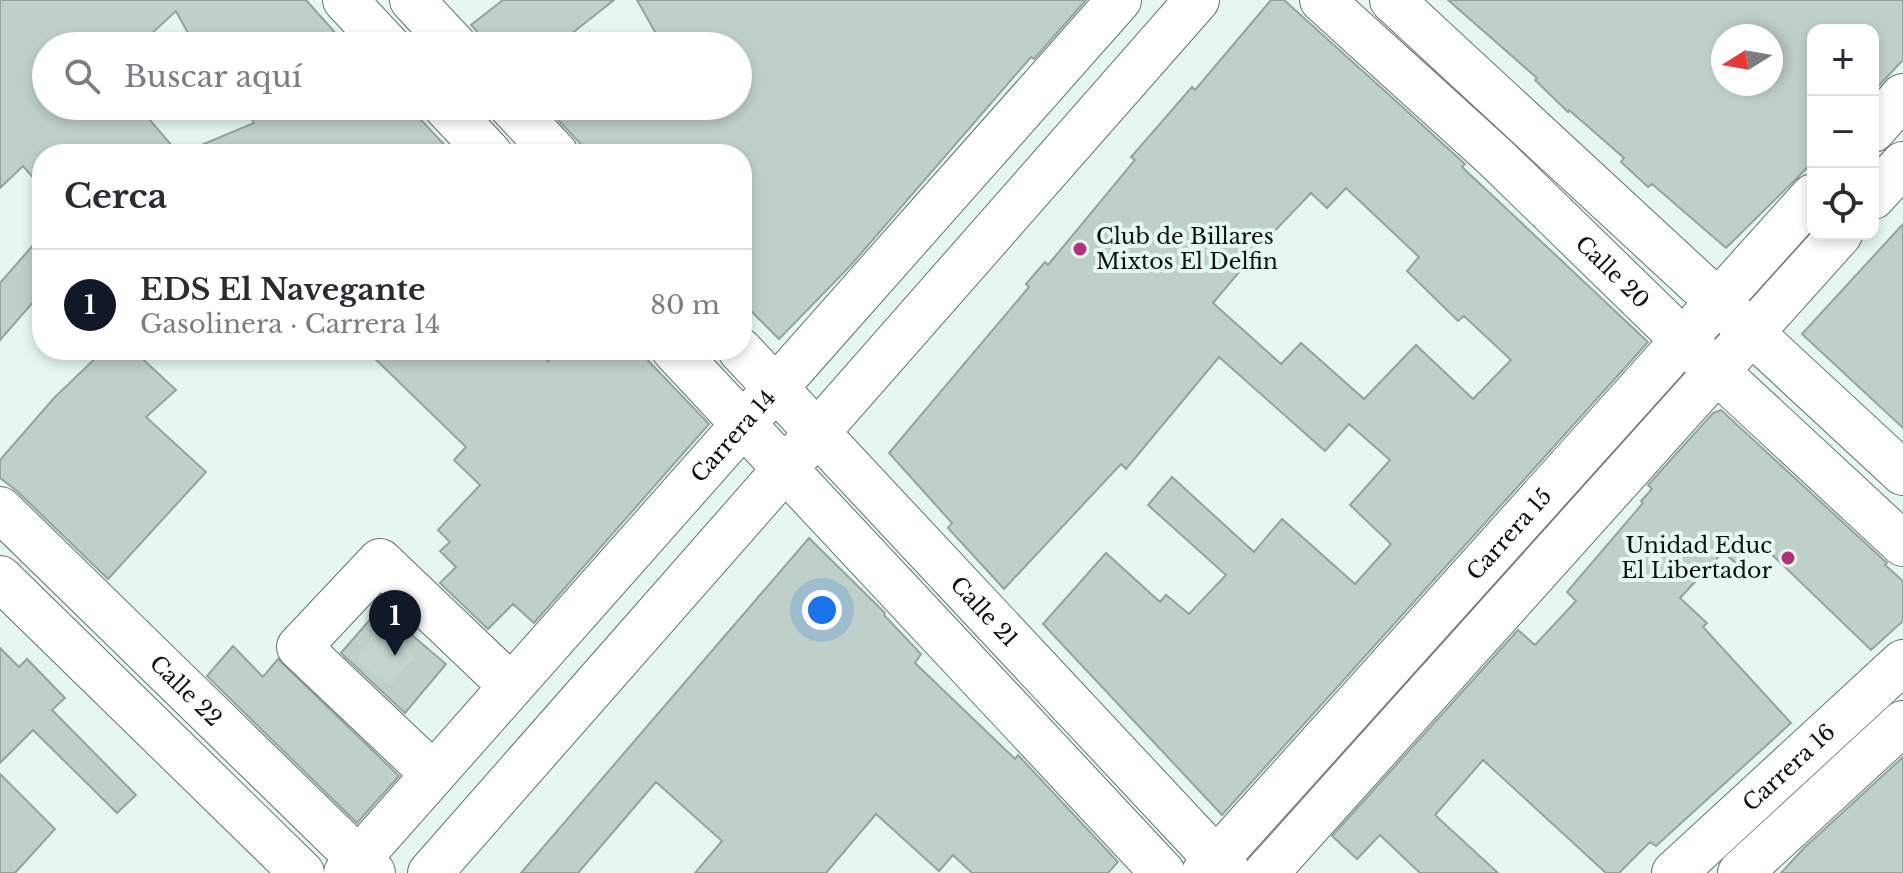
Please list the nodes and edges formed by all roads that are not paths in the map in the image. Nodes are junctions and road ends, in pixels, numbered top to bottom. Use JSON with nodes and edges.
{"nodes":[{"id":1,"x":345,"y":0,"type":"edge"},
{"id":2,"x":1119,"y":0,"type":"edge"},
{"id":3,"x":1197,"y":0,"type":"edge"},
{"id":4,"x":1322,"y":0,"type":"edge"},
{"id":5,"x":1392,"y":0,"type":"edge"},
{"id":6,"x":375,"y":32,"type":"edge"},
{"id":7,"x":1903,"y":96,"type":"edge"},
{"id":8,"x":458,"y":120,"type":"edge"},
{"id":9,"x":524,"y":120,"type":"edge"},
{"id":10,"x":1879,"y":123,"type":"edge"},
{"id":11,"x":1527,"y":125,"type":"junction"},
{"id":12,"x":481,"y":144,"type":"edge"},
{"id":13,"x":547,"y":144,"type":"edge"},
{"id":14,"x":1495,"y":157,"type":"junction"},
{"id":15,"x":1903,"y":164,"type":"edge"},
{"id":16,"x":1879,"y":190,"type":"edge"},
{"id":17,"x":1807,"y":203,"type":"edge"},
{"id":18,"x":1835,"y":240,"type":"edge"},
{"id":19,"x":1717,"y":303,"type":"junction"},
{"id":20,"x":1752,"y":332,"type":"junction"},
{"id":21,"x":1683,"y":340,"type":"junction"},
{"id":22,"x":683,"y":360,"type":"edge"},
{"id":23,"x":749,"y":360,"type":"edge"},
{"id":24,"x":1717,"y":369,"type":"junction"},
{"id":25,"x":775,"y":388,"type":"junction"},
{"id":26,"x":744,"y":424,"type":"junction"},
{"id":27,"x":817,"y":433,"type":"junction"},
{"id":28,"x":785,"y":469,"type":"junction"},
{"id":29,"x":1903,"y":473,"type":"edge"},
{"id":30,"x":0,"y":509,"type":"edge"},
{"id":31,"x":1903,"y":544,"type":"edge"},
{"id":32,"x":0,"y":578,"type":"edge"},
{"id":33,"x":1903,"y":662,"type":"edge"},
{"id":34,"x":511,"y":686,"type":"junction"},
{"id":35,"x":1903,"y":723,"type":"edge"},
{"id":36,"x":472,"y":729,"type":"junction"},
{"id":37,"x":518,"y":772,"type":"junction"},
{"id":38,"x":433,"y":774,"type":"junction"},
{"id":39,"x":359,"y":868,"type":"edge"},
{"id":40,"x":1216,"y":869,"type":"edge"},
{"id":41,"x":302,"y":873,"type":"edge"},
{"id":42,"x":430,"y":873,"type":"edge"},
{"id":43,"x":1163,"y":873,"type":"edge"},
{"id":44,"x":1266,"y":873,"type":"edge"},
{"id":45,"x":1674,"y":873,"type":"edge"},
{"id":46,"x":1740,"y":873,"type":"edge"}],
"edges":[{"from":1,"to":6,"type":"street"},
{"from":2,"to":25,"type":"street","name":"Carrera 14"},
{"from":3,"to":27,"type":"street"},
{"from":4,"to":14,"type":"street","name":"Calle 20"},
{"from":5,"to":11,"type":"street"},
{"from":7,"to":10,"type":"street"},
{"from":8,"to":12,"type":"street"},
{"from":9,"to":13,"type":"street"},
{"from":11,"to":14,"type":"street"},
{"from":11,"to":19,"type":"street"},
{"from":14,"to":21,"type":"street","name":"Calle 20"},
{"from":15,"to":16,"type":"street"},
{"from":17,"to":19,"type":"street","name":"Carrera 15"},
{"from":18,"to":20,"type":"street","name":"Carrera 15"},
{"from":19,"to":20,"type":"street"},
{"from":19,"to":21,"type":"street","name":"Carrera 15"},
{"from":20,"to":24,"type":"street","name":"Carrera 15"},
{"from":20,"to":29,"type":"street"},
{"from":21,"to":24,"type":"street","name":"Calle 20"},
{"from":21,"to":40,"type":"street","name":"Carrera 15"},
{"from":22,"to":26,"type":"street"},
{"from":23,"to":25,"type":"street","name":"Calle 21"},
{"from":24,"to":31,"type":"street","name":"Calle 20"},
{"from":24,"to":44,"type":"street","name":"Carrera 15"},
{"from":25,"to":26,"type":"street","name":"Carrera 14"},
{"from":25,"to":27,"type":"street","name":"Calle 21"},
{"from":26,"to":28,"type":"street"},
{"from":26,"to":34,"type":"street","name":"Carrera 14"},
{"from":27,"to":28,"type":"street"},
{"from":27,"to":40,"type":"street","name":"Calle 21"},
{"from":28,"to":37,"type":"street"},
{"from":28,"to":43,"type":"street"},
{"from":30,"to":39,"type":"street","name":"Calle 22"},
{"from":32,"to":41,"type":"street"},
{"from":33,"to":45,"type":"street","name":"Carrera 16"},
{"from":34,"to":36,"type":"street","name":"Carrera 14"},
{"from":34,"to":38,"type":"street"},
{"from":35,"to":46,"type":"street","name":"Carrera 16"},
{"from":36,"to":37,"type":"street"},
{"from":36,"to":38,"type":"street","name":"Carrera 14"},
{"from":37,"to":42,"type":"street"},
{"from":38,"to":39,"type":"street","name":"Carrera 14"}]}
